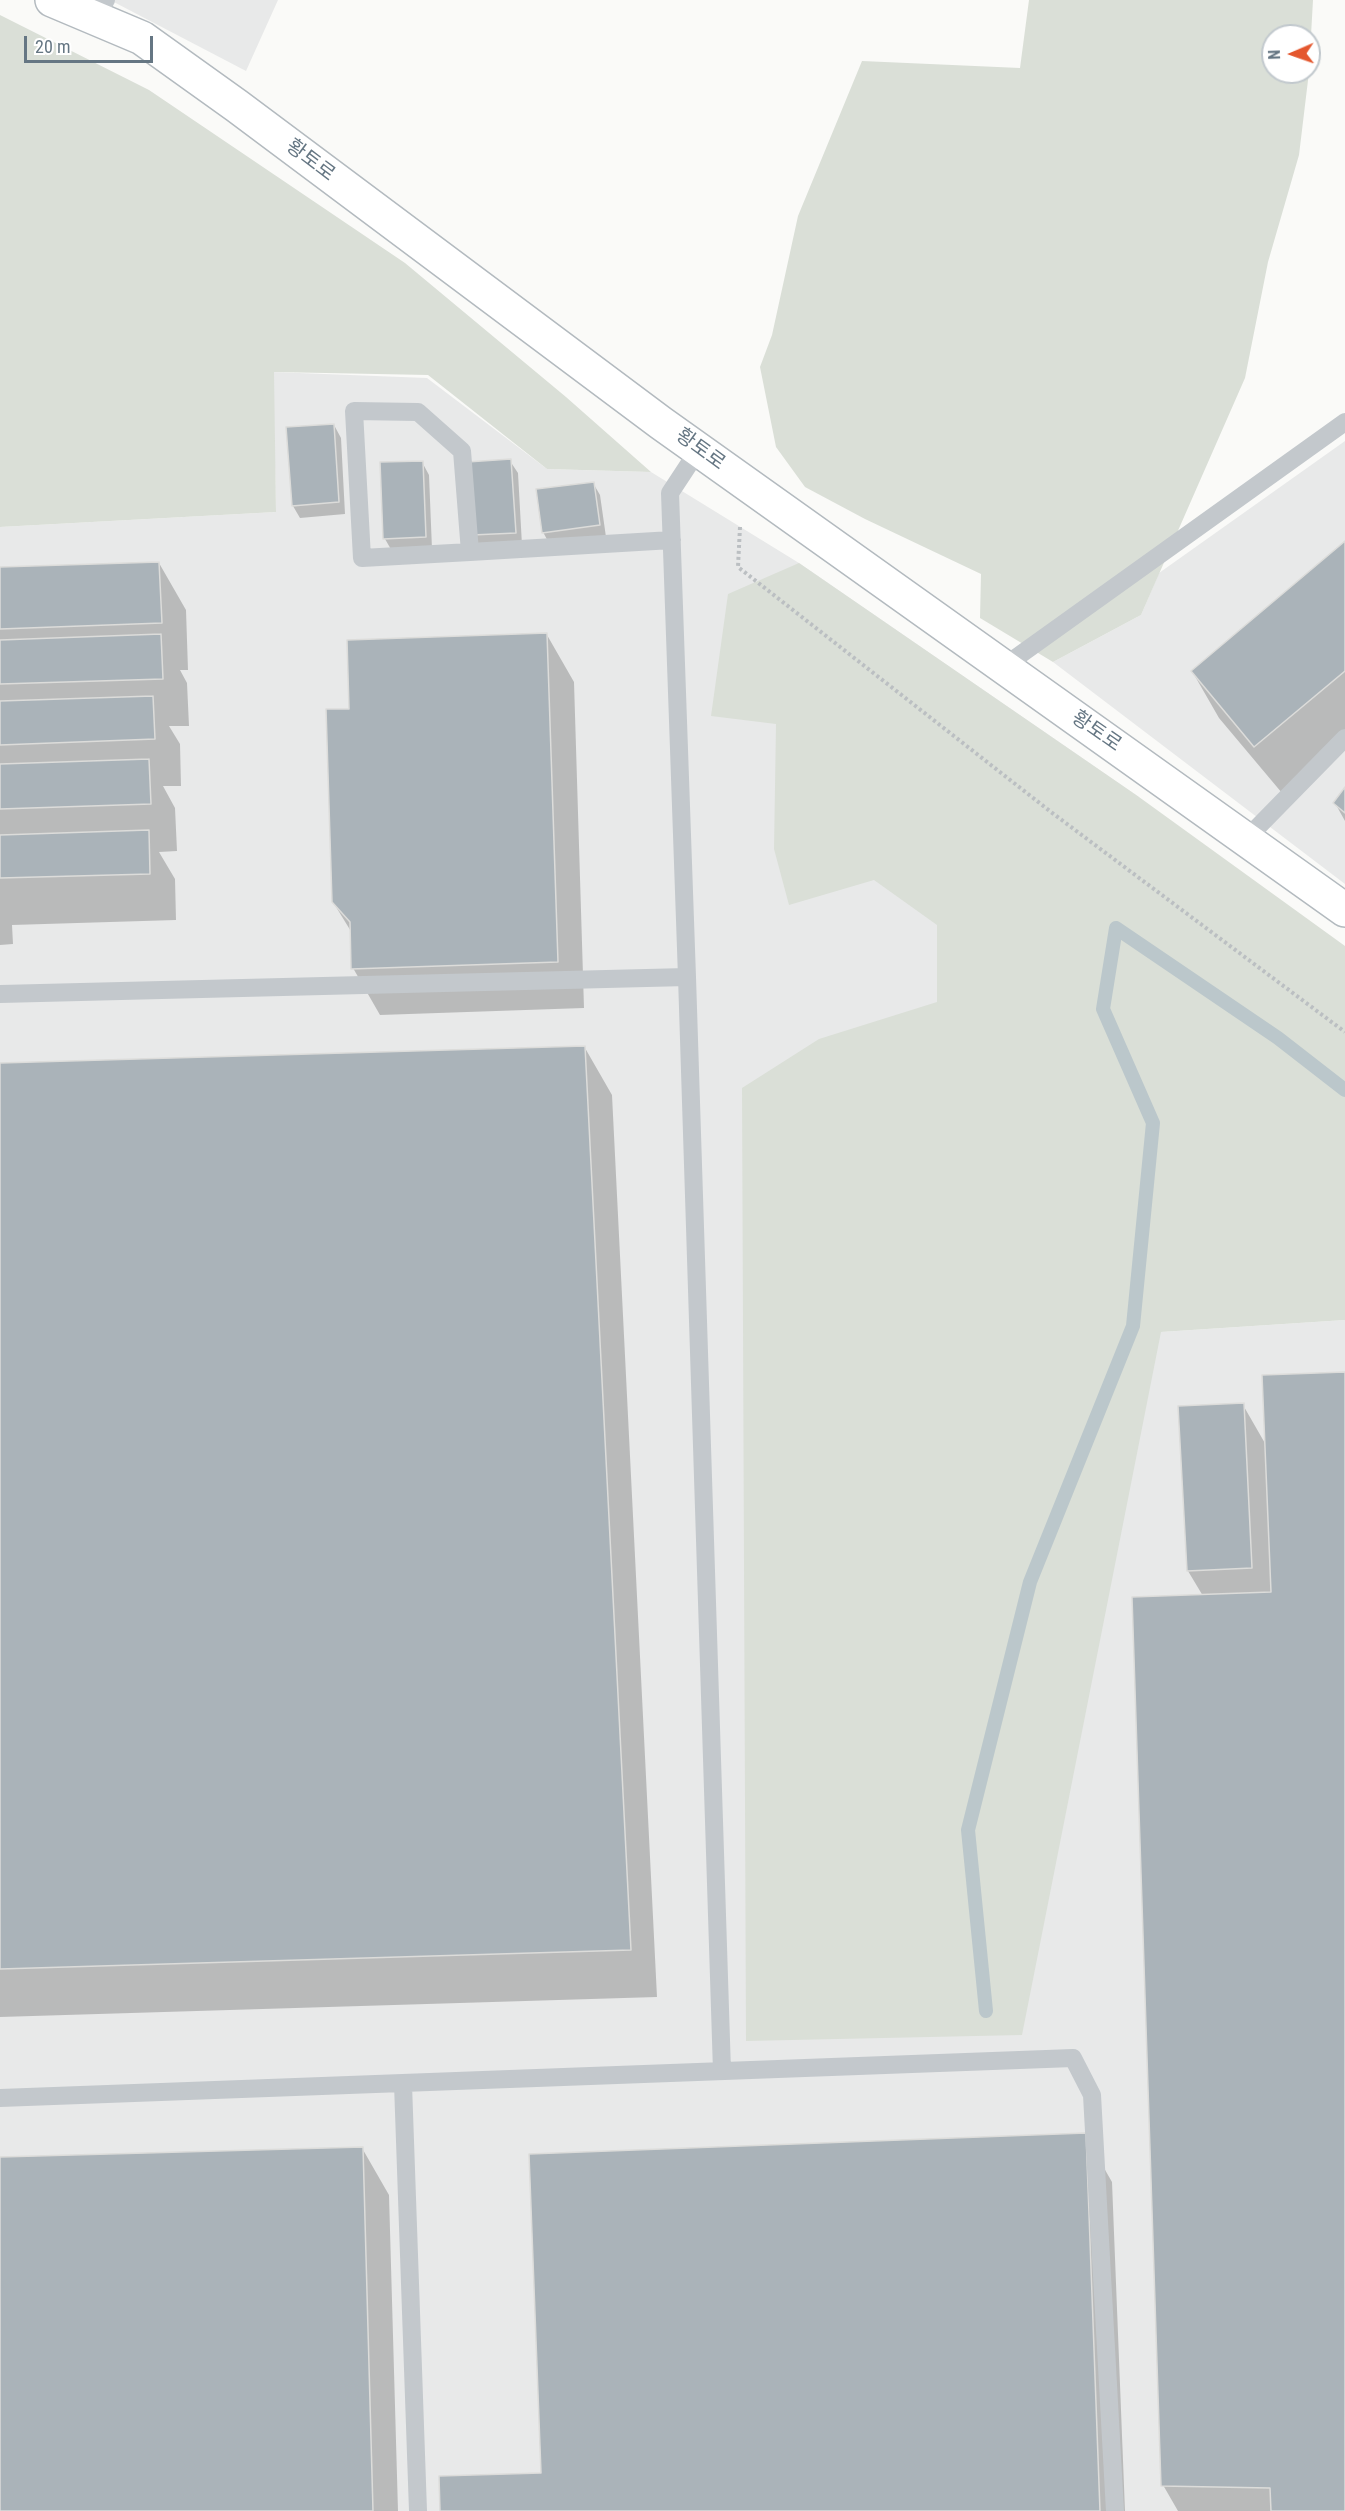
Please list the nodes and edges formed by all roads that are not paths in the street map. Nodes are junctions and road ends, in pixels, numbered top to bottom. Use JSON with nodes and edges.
{"nodes":[{"id":1,"x":52,"y":0,"type":"edge"},
{"id":2,"x":100,"y":9,"type":"edge"},
{"id":3,"x":1345,"y":422,"type":"edge"},
{"id":4,"x":699,"y":450,"type":"junction"},
{"id":5,"x":672,"y":540,"type":"junction"},
{"id":6,"x":470,"y":552,"type":"junction"},
{"id":7,"x":1003,"y":667,"type":"junction"},
{"id":8,"x":1345,"y":738,"type":"edge"},
{"id":9,"x":1246,"y":839,"type":"junction"},
{"id":10,"x":1345,"y":910,"type":"edge"},
{"id":11,"x":687,"y":978,"type":"junction"},
{"id":12,"x":0,"y":994,"type":"edge"},
{"id":13,"x":722,"y":2072,"type":"junction"},
{"id":14,"x":403,"y":2084,"type":"junction"},
{"id":15,"x":0,"y":2098,"type":"edge"},
{"id":16,"x":418,"y":2511,"type":"edge"},
{"id":17,"x":1115,"y":2511,"type":"edge"}],
"edges":[{"from":1,"to":2,"type":"main road","name":"황토로"},
{"from":2,"to":4,"type":"main road","name":"황토로"},
{"from":3,"to":7,"type":"lane"},
{"from":4,"to":5,"type":"lane"},
{"from":4,"to":7,"type":"main road","name":"황토로"},
{"from":5,"to":6,"type":"lane"},
{"from":5,"to":11,"type":"lane"},
{"from":6,"to":6,"type":"lane"},
{"from":7,"to":9,"type":"main road","name":"황토로"},
{"from":8,"to":9,"type":"lane"},
{"from":9,"to":10,"type":"main road","name":"황토로"},
{"from":11,"to":12,"type":"lane"},
{"from":11,"to":13,"type":"lane"},
{"from":13,"to":14,"type":"lane"},
{"from":13,"to":17,"type":"lane"},
{"from":14,"to":15,"type":"lane"},
{"from":14,"to":16,"type":"lane"}]}
